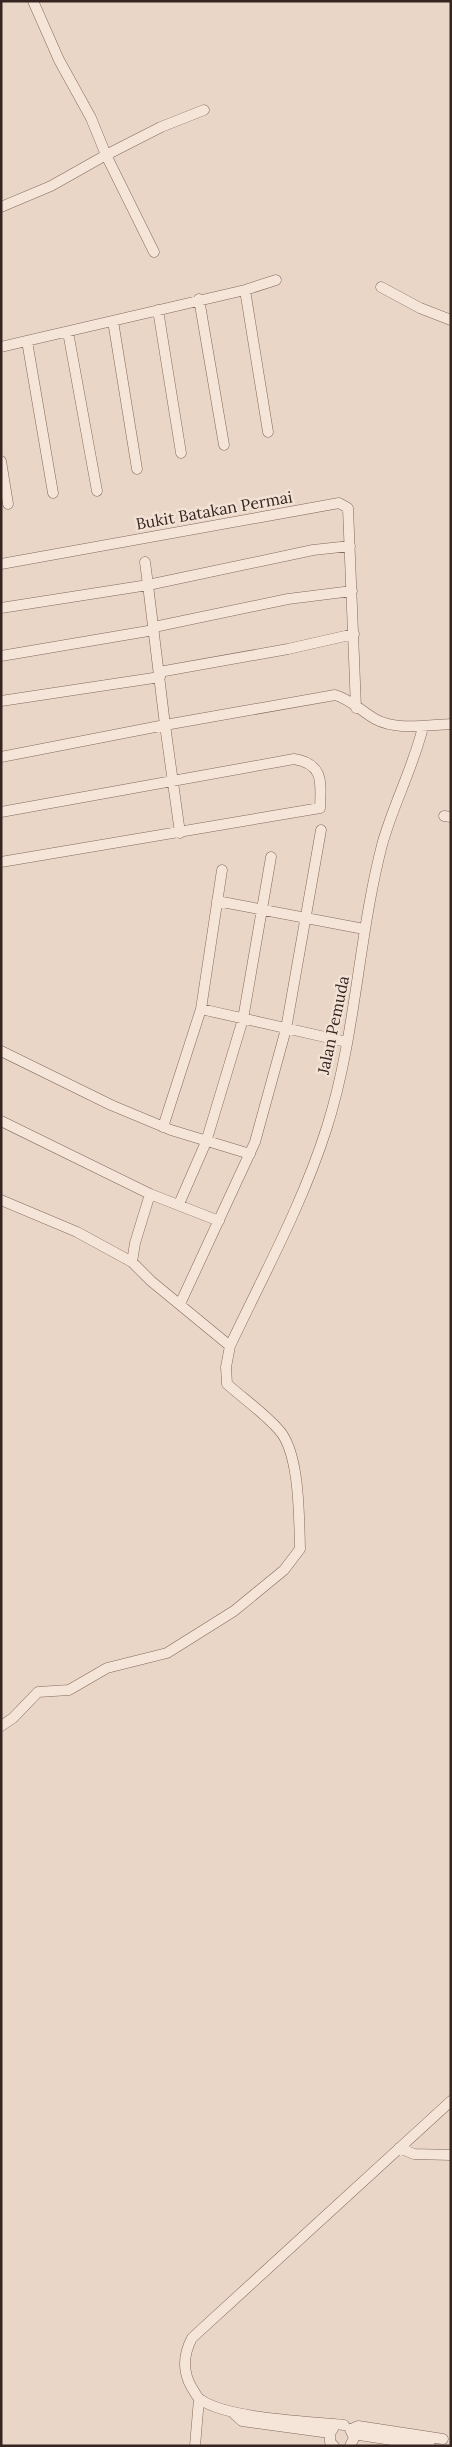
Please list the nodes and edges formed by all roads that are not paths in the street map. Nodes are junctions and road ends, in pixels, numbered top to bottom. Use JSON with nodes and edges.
{"nodes":[{"id":1,"x":33,"y":1,"type":"edge"},
{"id":2,"x":204,"y":110,"type":"dead end"},
{"id":3,"x":106,"y":155,"type":"junction"},
{"id":4,"x":1,"y":207,"type":"edge"},
{"id":5,"x":154,"y":252,"type":"dead end"},
{"id":6,"x":276,"y":280,"type":"dead end"},
{"id":7,"x":381,"y":287,"type":"dead end"},
{"id":8,"x":245,"y":290,"type":"junction"},
{"id":9,"x":199,"y":299,"type":"junction"},
{"id":10,"x":158,"y":310,"type":"junction"},
{"id":11,"x":451,"y":320,"type":"edge"},
{"id":12,"x":113,"y":321,"type":"junction"},
{"id":13,"x":68,"y":332,"type":"junction"},
{"id":14,"x":27,"y":341,"type":"junction"},
{"id":15,"x":1,"y":347,"type":"edge"},
{"id":16,"x":268,"y":432,"type":"dead end"},
{"id":17,"x":224,"y":445,"type":"dead end"},
{"id":18,"x":181,"y":453,"type":"dead end"},
{"id":19,"x":1,"y":461,"type":"edge"},
{"id":20,"x":137,"y":469,"type":"dead end"},
{"id":21,"x":97,"y":491,"type":"dead end"},
{"id":22,"x":53,"y":493,"type":"dead end"},
{"id":23,"x":8,"y":504,"type":"dead end"},
{"id":24,"x":350,"y":546,"type":"junction"},
{"id":25,"x":145,"y":562,"type":"dead end"},
{"id":26,"x":1,"y":564,"type":"edge"},
{"id":27,"x":148,"y":585,"type":"junction"},
{"id":28,"x":352,"y":591,"type":"junction"},
{"id":29,"x":1,"y":608,"type":"edge"},
{"id":30,"x":154,"y":628,"type":"junction"},
{"id":31,"x":354,"y":634,"type":"junction"},
{"id":32,"x":1,"y":656,"type":"edge"},
{"id":33,"x":159,"y":675,"type":"junction"},
{"id":34,"x":1,"y":701,"type":"edge"},
{"id":35,"x":356,"y":708,"type":"junction"},
{"id":36,"x":451,"y":724,"type":"edge"},
{"id":37,"x":165,"y":726,"type":"junction"},
{"id":38,"x":423,"y":727,"type":"junction"},
{"id":39,"x":1,"y":757,"type":"edge"},
{"id":40,"x":173,"y":781,"type":"junction"},
{"id":41,"x":1,"y":812,"type":"edge"},
{"id":42,"x":321,"y":830,"type":"dead end"},
{"id":43,"x":180,"y":833,"type":"junction"},
{"id":44,"x":271,"y":857,"type":"dead end"},
{"id":45,"x":1,"y":862,"type":"edge"},
{"id":46,"x":222,"y":870,"type":"dead end"},
{"id":47,"x":218,"y":901,"type":"junction"},
{"id":48,"x":263,"y":910,"type":"junction"},
{"id":49,"x":306,"y":918,"type":"junction"},
{"id":50,"x":364,"y":929,"type":"junction"},
{"id":51,"x":201,"y":1009,"type":"junction"},
{"id":52,"x":242,"y":1019,"type":"junction"},
{"id":53,"x":286,"y":1029,"type":"junction"},
{"id":54,"x":347,"y":1042,"type":"junction"},
{"id":55,"x":1,"y":1051,"type":"edge"},
{"id":56,"x":1,"y":1122,"type":"edge"},
{"id":57,"x":163,"y":1127,"type":"junction"},
{"id":58,"x":206,"y":1142,"type":"junction"},
{"id":59,"x":250,"y":1154,"type":"junction"},
{"id":60,"x":150,"y":1194,"type":"junction"},
{"id":61,"x":1,"y":1200,"type":"edge"},
{"id":62,"x":179,"y":1204,"type":"junction"},
{"id":63,"x":219,"y":1221,"type":"junction"},
{"id":64,"x":132,"y":1262,"type":"junction"},
{"id":65,"x":180,"y":1304,"type":"junction"},
{"id":66,"x":230,"y":1346,"type":"junction"},
{"id":67,"x":1,"y":1726,"type":"edge"},
{"id":68,"x":451,"y":2101,"type":"edge"},
{"id":69,"x":399,"y":2148,"type":"junction"},
{"id":70,"x":451,"y":2155,"type":"edge"},
{"id":71,"x":199,"y":2400,"type":"junction"},
{"id":72,"x":233,"y":2412,"type":"junction"},
{"id":73,"x":349,"y":2430,"type":"junction"},
{"id":74,"x":330,"y":2434,"type":"junction"},
{"id":75,"x":443,"y":2439,"type":"dead end"},
{"id":76,"x":195,"y":2446,"type":"edge"},
{"id":77,"x":334,"y":2446,"type":"edge"},
{"id":78,"x":350,"y":2446,"type":"edge"},
{"id":79,"x":430,"y":2446,"type":"edge"}],
"edges":[{"from":1,"to":3,"type":"street"},
{"from":2,"to":3,"type":"street"},
{"from":3,"to":4,"type":"street"},
{"from":3,"to":5,"type":"street"},
{"from":6,"to":8,"type":"street"},
{"from":7,"to":11,"type":"street"},
{"from":8,"to":9,"type":"street"},
{"from":8,"to":16,"type":"street"},
{"from":9,"to":10,"type":"street"},
{"from":9,"to":17,"type":"street"},
{"from":10,"to":12,"type":"street"},
{"from":10,"to":18,"type":"street"},
{"from":12,"to":13,"type":"street"},
{"from":12,"to":20,"type":"street"},
{"from":13,"to":14,"type":"street"},
{"from":13,"to":21,"type":"street"},
{"from":14,"to":15,"type":"street"},
{"from":14,"to":22,"type":"street"},
{"from":19,"to":23,"type":"street"},
{"from":24,"to":26,"type":"street","name":"Bukit Batakan Permai"},
{"from":24,"to":27,"type":"street"},
{"from":24,"to":28,"type":"street","name":"Bukit Batakan Permai"},
{"from":25,"to":27,"type":"street"},
{"from":27,"to":29,"type":"street"},
{"from":27,"to":30,"type":"street"},
{"from":28,"to":30,"type":"street"},
{"from":28,"to":31,"type":"street","name":"Bukit Batakan Permai"},
{"from":30,"to":32,"type":"street"},
{"from":30,"to":33,"type":"street"},
{"from":31,"to":33,"type":"street"},
{"from":31,"to":35,"type":"street","name":"Bukit Batakan Permai"},
{"from":33,"to":34,"type":"street"},
{"from":33,"to":37,"type":"street"},
{"from":35,"to":37,"type":"street"},
{"from":35,"to":38,"type":"street"},
{"from":36,"to":38,"type":"street"},
{"from":37,"to":39,"type":"street"},
{"from":37,"to":40,"type":"street"},
{"from":38,"to":50,"type":"street","name":"Jalan Pemuda"},
{"from":40,"to":41,"type":"street"},
{"from":40,"to":43,"type":"street"},
{"from":40,"to":43,"type":"street"},
{"from":42,"to":49,"type":"street"},
{"from":43,"to":45,"type":"street"},
{"from":44,"to":48,"type":"street"},
{"from":46,"to":47,"type":"street"},
{"from":47,"to":48,"type":"street"},
{"from":47,"to":51,"type":"street"},
{"from":48,"to":49,"type":"street"},
{"from":48,"to":52,"type":"street"},
{"from":49,"to":50,"type":"street"},
{"from":49,"to":53,"type":"street"},
{"from":50,"to":54,"type":"street","name":"Jalan Pemuda"},
{"from":51,"to":52,"type":"street"},
{"from":51,"to":57,"type":"street"},
{"from":52,"to":53,"type":"street"},
{"from":52,"to":58,"type":"street"},
{"from":53,"to":54,"type":"street"},
{"from":53,"to":59,"type":"street"},
{"from":54,"to":66,"type":"street","name":"Jalan Pemuda"},
{"from":55,"to":57,"type":"street"},
{"from":56,"to":60,"type":"street"},
{"from":57,"to":58,"type":"street"},
{"from":58,"to":59,"type":"street"},
{"from":58,"to":62,"type":"street"},
{"from":59,"to":63,"type":"street"},
{"from":60,"to":62,"type":"street"},
{"from":60,"to":64,"type":"street"},
{"from":61,"to":64,"type":"street"},
{"from":62,"to":63,"type":"street"},
{"from":63,"to":65,"type":"street"},
{"from":64,"to":65,"type":"street"},
{"from":65,"to":66,"type":"street"},
{"from":66,"to":67,"type":"street","name":"Jalan Pemuda"},
{"from":68,"to":69,"type":"street"},
{"from":69,"to":70,"type":"street"},
{"from":69,"to":71,"type":"street"},
{"from":71,"to":72,"type":"street"},
{"from":71,"to":76,"type":"street"},
{"from":72,"to":73,"type":"street"},
{"from":72,"to":74,"type":"street"},
{"from":73,"to":74,"type":"street"},
{"from":73,"to":75,"type":"street"},
{"from":73,"to":78,"type":"street"},
{"from":73,"to":79,"type":"street"},
{"from":74,"to":77,"type":"street"}]}
